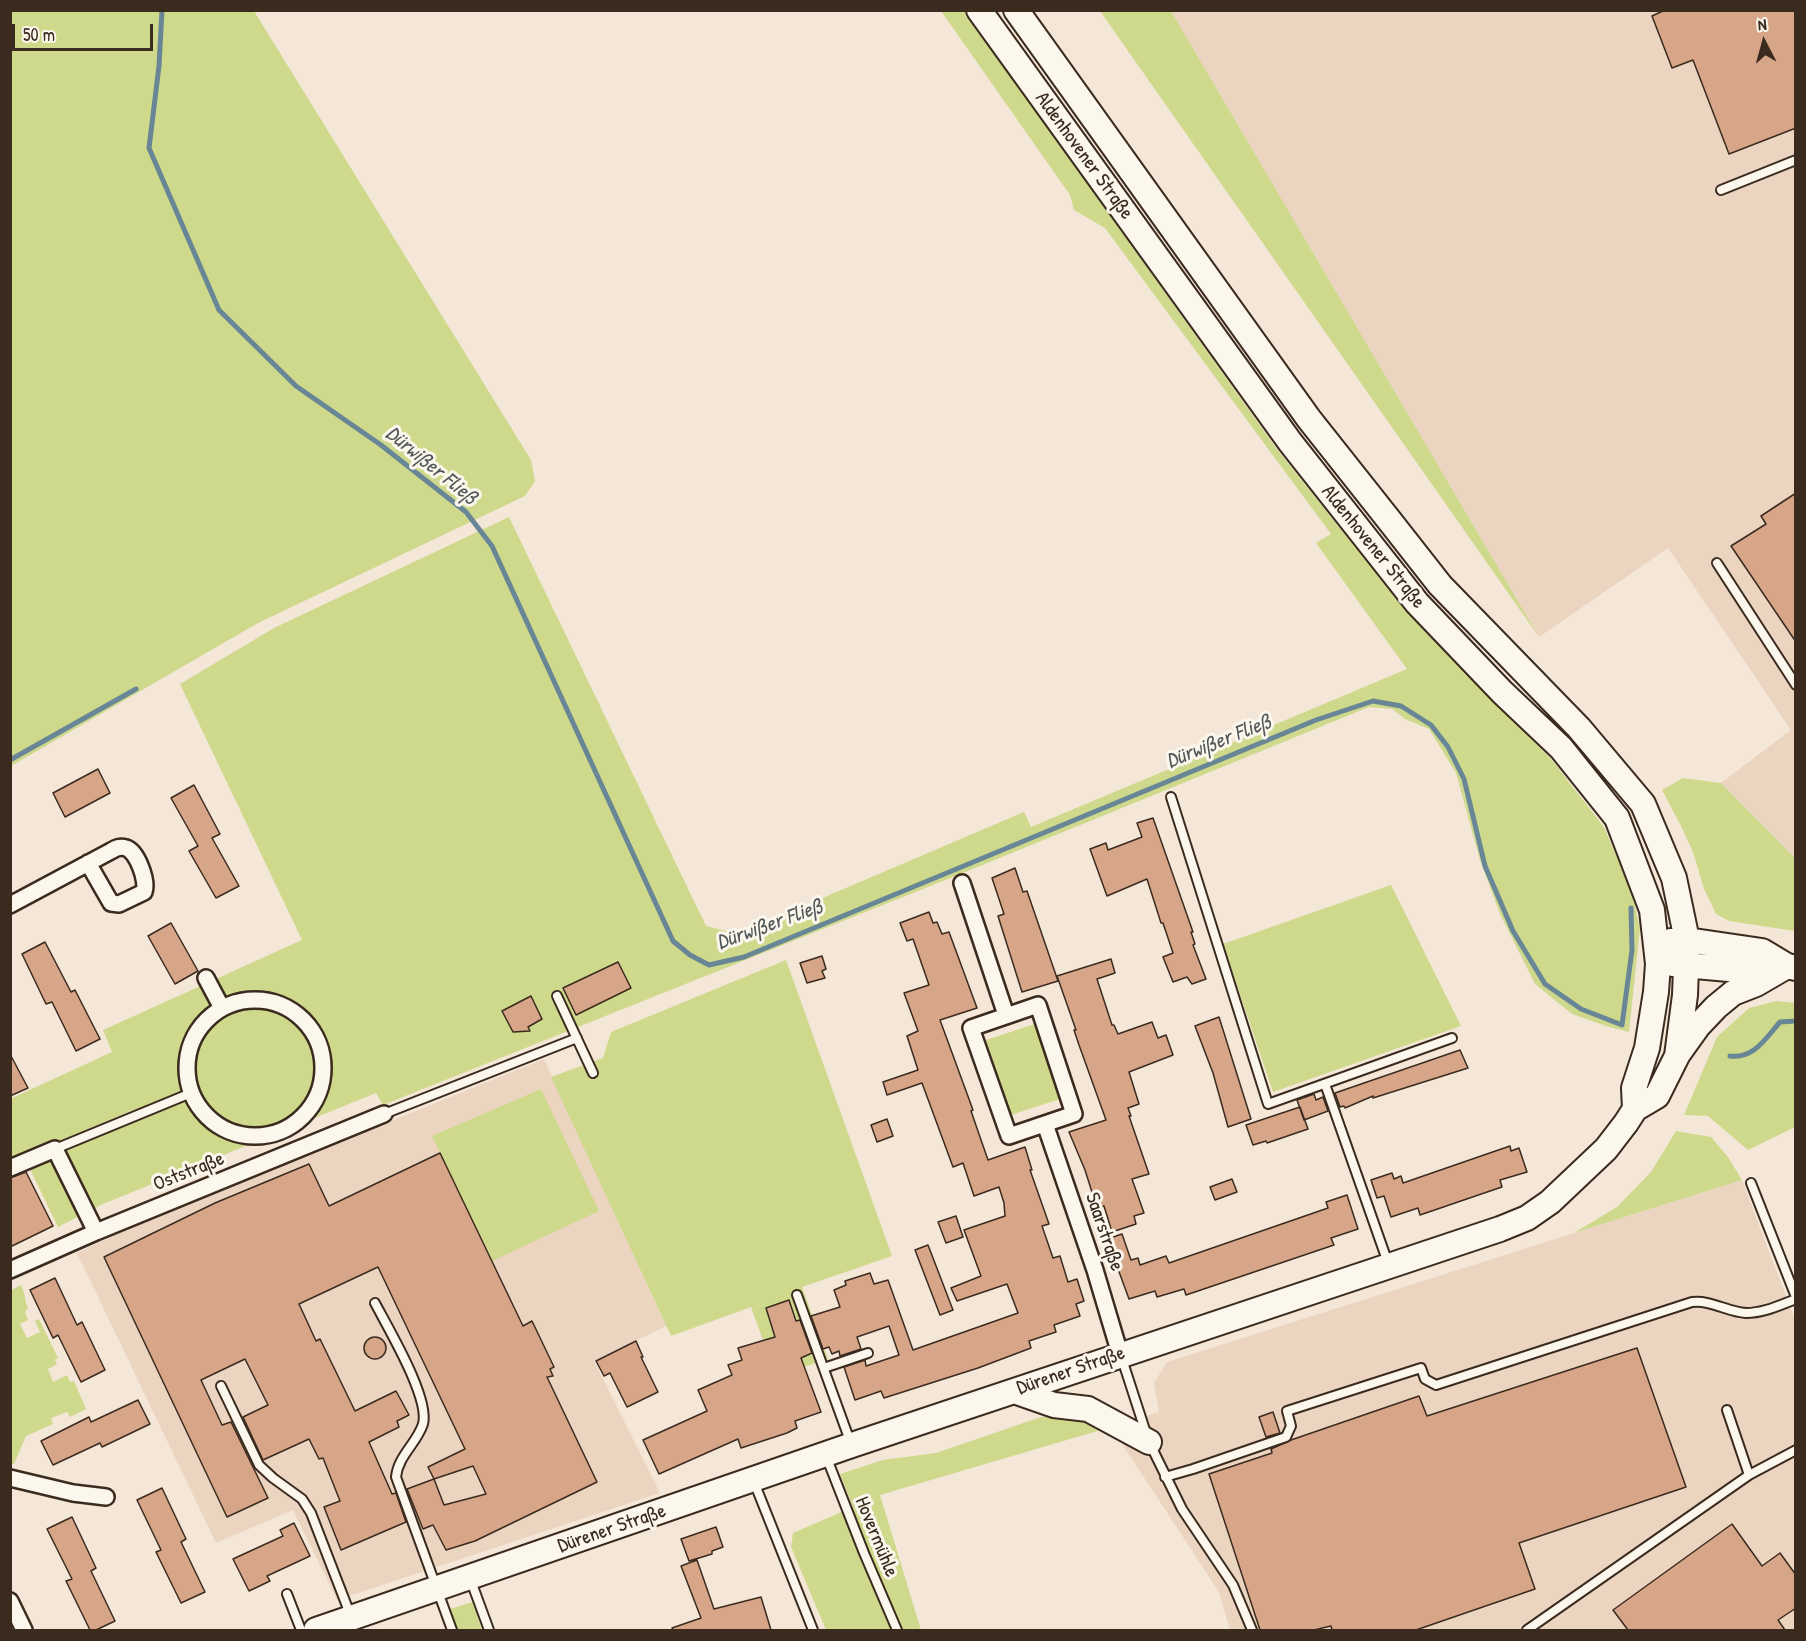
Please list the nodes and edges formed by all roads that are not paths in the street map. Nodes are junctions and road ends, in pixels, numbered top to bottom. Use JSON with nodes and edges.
{"nodes":[{"id":1,"x":979,"y":10,"type":"edge"},
{"id":2,"x":1016,"y":10,"type":"edge"},
{"id":3,"x":1796,"y":160,"type":"edge"},
{"id":4,"x":1721,"y":190,"type":"dead end"},
{"id":5,"x":1717,"y":563,"type":"dead end"},
{"id":6,"x":1796,"y":685,"type":"edge"},
{"id":7,"x":1171,"y":797,"type":"dead end"},
{"id":8,"x":88,"y":863,"type":"dead end"},
{"id":9,"x":962,"y":883,"type":"dead end"},
{"id":10,"x":10,"y":905,"type":"edge"},
{"id":11,"x":1687,"y":940,"type":"junction"},
{"id":12,"x":1657,"y":953,"type":"junction"},
{"id":13,"x":1687,"y":964,"type":"junction"},
{"id":14,"x":1791,"y":967,"type":"edge"},
{"id":15,"x":206,"y":978,"type":"dead end"},
{"id":16,"x":557,"y":996,"type":"dead end"},
{"id":17,"x":222,"y":1008,"type":"junction"},
{"id":18,"x":1006,"y":1016,"type":"junction"},
{"id":19,"x":577,"y":1038,"type":"junction"},
{"id":20,"x":1452,"y":1038,"type":"dead end"},
{"id":21,"x":1677,"y":1056,"type":"junction"},
{"id":22,"x":593,"y":1073,"type":"dead end"},
{"id":23,"x":1325,"y":1083,"type":"junction"},
{"id":24,"x":191,"y":1093,"type":"junction"},
{"id":25,"x":1635,"y":1108,"type":"junction"},
{"id":26,"x":384,"y":1114,"type":"joint"},
{"id":27,"x":1045,"y":1124,"type":"junction"},
{"id":28,"x":280,"y":1133,"type":"junction"},
{"id":29,"x":55,"y":1149,"type":"junction"},
{"id":30,"x":290,"y":1153,"type":"junction"},
{"id":31,"x":10,"y":1168,"type":"edge"},
{"id":32,"x":1751,"y":1184,"type":"dead end"},
{"id":33,"x":96,"y":1232,"type":"junction"},
{"id":34,"x":1389,"y":1265,"type":"junction"},
{"id":35,"x":10,"y":1270,"type":"edge"},
{"id":36,"x":797,"y":1295,"type":"dead end"},
{"id":37,"x":1796,"y":1298,"type":"edge"},
{"id":38,"x":375,"y":1303,"type":"dead end"},
{"id":39,"x":868,"y":1353,"type":"dead end"},
{"id":40,"x":1120,"y":1354,"type":"junction"},
{"id":41,"x":824,"y":1368,"type":"junction"},
{"id":42,"x":221,"y":1386,"type":"dead end"},
{"id":43,"x":1014,"y":1391,"type":"junction"},
{"id":44,"x":1727,"y":1410,"type":"dead end"},
{"id":45,"x":1149,"y":1442,"type":"junction"},
{"id":46,"x":852,"y":1445,"type":"junction"},
{"id":47,"x":1796,"y":1450,"type":"edge"},
{"id":48,"x":826,"y":1455,"type":"junction"},
{"id":49,"x":1749,"y":1475,"type":"junction"},
{"id":50,"x":1164,"y":1477,"type":"junction"},
{"id":51,"x":10,"y":1478,"type":"edge"},
{"id":52,"x":753,"y":1480,"type":"junction"},
{"id":53,"x":106,"y":1497,"type":"dead end"},
{"id":54,"x":470,"y":1578,"type":"junction"},
{"id":55,"x":436,"y":1589,"type":"junction"},
{"id":56,"x":287,"y":1594,"type":"dead end"},
{"id":57,"x":10,"y":1601,"type":"edge"},
{"id":58,"x":352,"y":1618,"type":"junction"},
{"id":59,"x":24,"y":1630,"type":"edge"},
{"id":60,"x":301,"y":1630,"type":"edge"},
{"id":61,"x":316,"y":1630,"type":"edge"},
{"id":62,"x":452,"y":1630,"type":"edge"},
{"id":63,"x":489,"y":1630,"type":"edge"},
{"id":64,"x":813,"y":1630,"type":"edge"},
{"id":65,"x":897,"y":1630,"type":"edge"},
{"id":66,"x":1252,"y":1630,"type":"edge"},
{"id":67,"x":1527,"y":1630,"type":"edge"}],
"edges":[{"from":1,"to":12,"type":"main road","name":"Aldenhovener Straße"},
{"from":2,"to":11,"type":"main road","name":"Aldenhovener Straße"},
{"from":3,"to":4,"type":"lane"},
{"from":5,"to":6,"type":"lane"},
{"from":7,"to":23,"type":"lane"},
{"from":8,"to":10,"type":"street"},
{"from":9,"to":18,"type":"street"},
{"from":11,"to":12,"type":"main road"},
{"from":11,"to":13,"type":"main road","name":"Aldenhovener Straße"},
{"from":11,"to":14,"type":"main road"},
{"from":12,"to":13,"type":"main road"},
{"from":12,"to":25,"type":"main road","name":"Aldenhovener Straße"},
{"from":13,"to":14,"type":"main road"},
{"from":13,"to":21,"type":"main road","name":"Dürener Straße"},
{"from":14,"to":21,"type":"main road"},
{"from":15,"to":17,"type":"street"},
{"from":16,"to":19,"type":"lane"},
{"from":17,"to":24,"type":"street"},
{"from":17,"to":28,"type":"street"},
{"from":18,"to":27,"type":"street"},
{"from":18,"to":27,"type":"street"},
{"from":19,"to":22,"type":"lane"},
{"from":19,"to":26,"type":"lane"},
{"from":20,"to":23,"type":"lane"},
{"from":21,"to":25,"type":"main road","name":"Dürener Straße"},
{"from":23,"to":34,"type":"lane"},
{"from":24,"to":28,"type":"street"},
{"from":24,"to":29,"type":"lane"},
{"from":25,"to":34,"type":"main road","name":"Dürener Straße"},
{"from":26,"to":30,"type":"street","name":"Oststraße"},
{"from":27,"to":40,"type":"street","name":"Saarstraße"},
{"from":28,"to":30,"type":"street"},
{"from":29,"to":31,"type":"street"},
{"from":29,"to":33,"type":"street"},
{"from":30,"to":33,"type":"street","name":"Oststraße"},
{"from":32,"to":37,"type":"lane"},
{"from":33,"to":35,"type":"street","name":"Oststraße"},
{"from":34,"to":40,"type":"main road","name":"Dürener Straße"},
{"from":36,"to":41,"type":"lane"},
{"from":37,"to":50,"type":"lane"},
{"from":38,"to":55,"type":"lane"},
{"from":39,"to":41,"type":"lane"},
{"from":40,"to":43,"type":"main road","name":"Dürener Straße"},
{"from":40,"to":45,"type":"lane"},
{"from":41,"to":46,"type":"lane"},
{"from":42,"to":58,"type":"lane"},
{"from":43,"to":45,"type":"main road"},
{"from":43,"to":46,"type":"main road","name":"Dürener Straße"},
{"from":44,"to":49,"type":"lane"},
{"from":45,"to":50,"type":"lane"},
{"from":46,"to":48,"type":"main road","name":"Dürener Straße"},
{"from":47,"to":49,"type":"lane"},
{"from":48,"to":52,"type":"main road","name":"Dürener Straße"},
{"from":48,"to":65,"type":"lane","name":"Hovermühle"},
{"from":49,"to":67,"type":"lane"},
{"from":50,"to":66,"type":"lane"},
{"from":51,"to":53,"type":"street"},
{"from":52,"to":54,"type":"main road","name":"Dürener Straße"},
{"from":52,"to":64,"type":"lane"},
{"from":54,"to":55,"type":"main road","name":"Dürener Straße"},
{"from":54,"to":63,"type":"lane"},
{"from":55,"to":58,"type":"main road","name":"Dürener Straße"},
{"from":55,"to":62,"type":"lane"},
{"from":56,"to":60,"type":"lane"},
{"from":57,"to":59,"type":"street"},
{"from":58,"to":61,"type":"main road","name":"Dürener Straße"}]}
